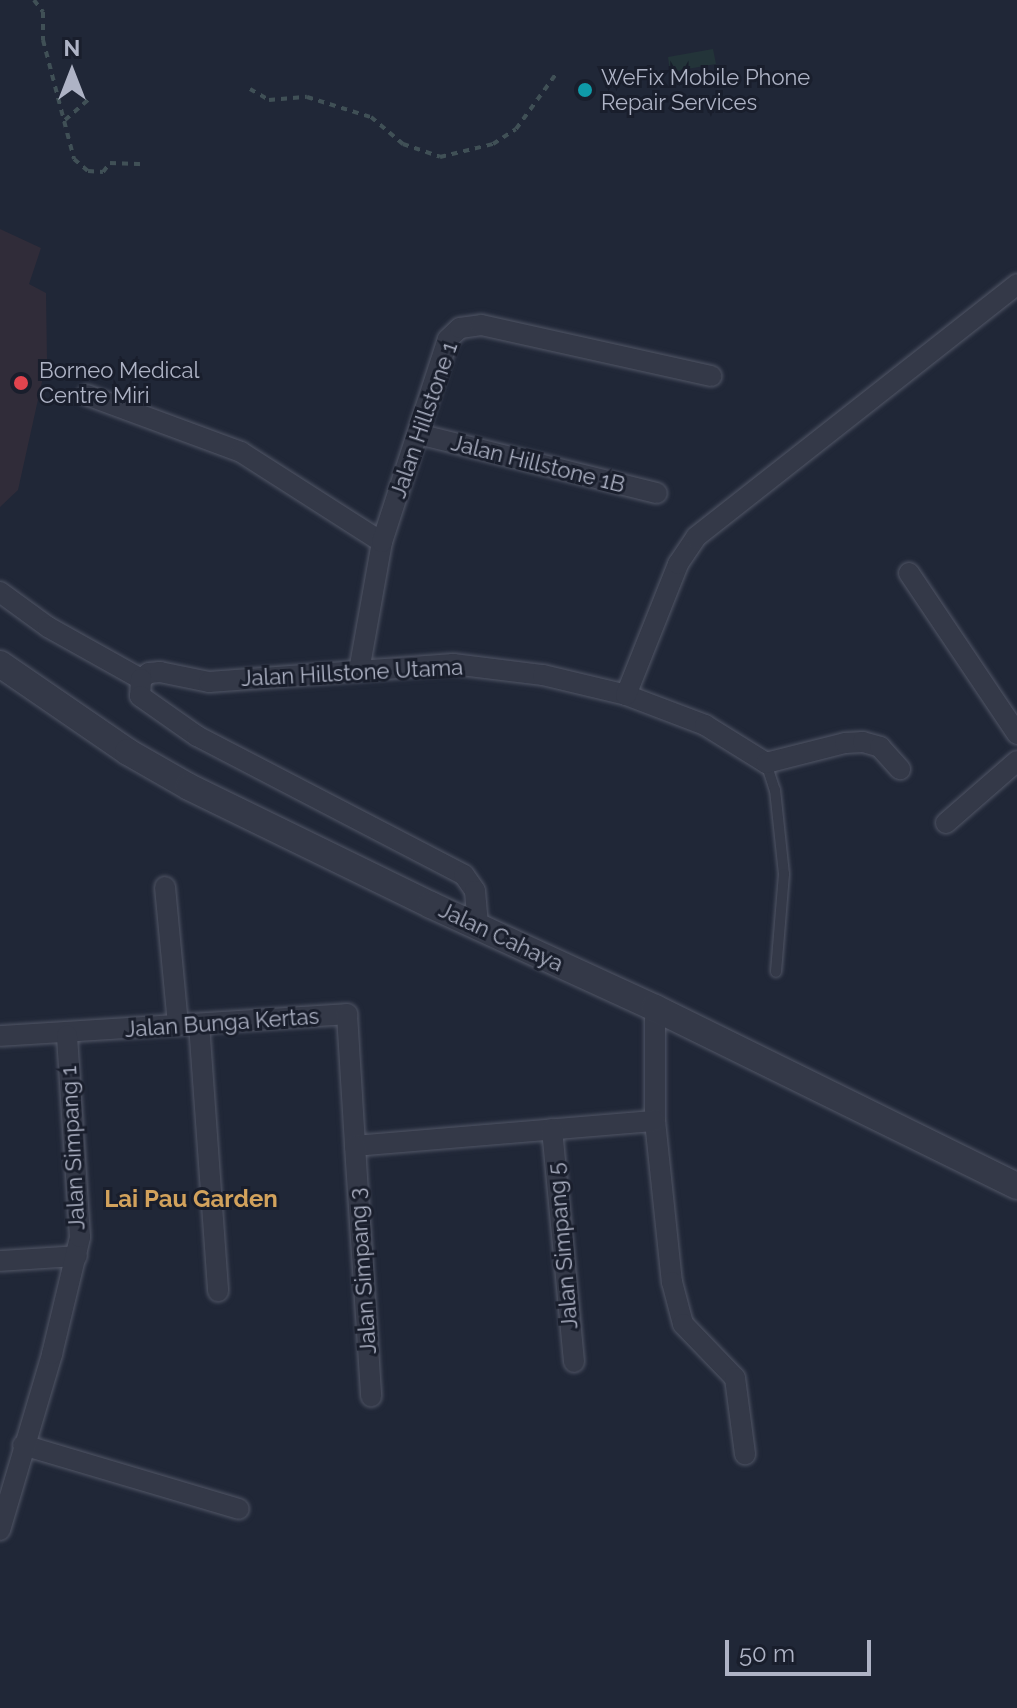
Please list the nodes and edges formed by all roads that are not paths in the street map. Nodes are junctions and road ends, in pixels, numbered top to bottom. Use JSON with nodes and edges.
{"nodes":[{"id":1,"x":1017,"y":284,"type":"edge"},
{"id":2,"x":711,"y":376,"type":"dead end"},
{"id":3,"x":87,"y":395,"type":"dead end"},
{"id":4,"x":418,"y":434,"type":"junction"},
{"id":5,"x":657,"y":493,"type":"dead end"},
{"id":6,"x":382,"y":542,"type":"junction"},
{"id":7,"x":909,"y":573,"type":"dead end"},
{"id":8,"x":0,"y":592,"type":"edge"},
{"id":9,"x":0,"y":664,"type":"edge"},
{"id":10,"x":359,"y":671,"type":"junction"},
{"id":11,"x":141,"y":679,"type":"junction"},
{"id":12,"x":626,"y":695,"type":"junction"},
{"id":13,"x":1017,"y":734,"type":"edge"},
{"id":14,"x":1017,"y":761,"type":"edge"},
{"id":15,"x":766,"y":763,"type":"junction"},
{"id":16,"x":900,"y":769,"type":"dead end"},
{"id":17,"x":946,"y":823,"type":"dead end"},
{"id":18,"x":165,"y":887,"type":"dead end"},
{"id":19,"x":478,"y":927,"type":"junction"},
{"id":20,"x":776,"y":972,"type":"dead end"},
{"id":21,"x":655,"y":1008,"type":"junction"},
{"id":22,"x":189,"y":1024,"type":"junction"},
{"id":23,"x":67,"y":1035,"type":"junction"},
{"id":24,"x":0,"y":1036,"type":"edge"},
{"id":25,"x":655,"y":1121,"type":"junction"},
{"id":26,"x":552,"y":1129,"type":"junction"},
{"id":27,"x":355,"y":1146,"type":"junction"},
{"id":28,"x":1017,"y":1186,"type":"edge"},
{"id":29,"x":77,"y":1256,"type":"junction"},
{"id":30,"x":0,"y":1261,"type":"edge"},
{"id":31,"x":218,"y":1291,"type":"dead end"},
{"id":32,"x":574,"y":1362,"type":"dead end"},
{"id":33,"x":371,"y":1396,"type":"dead end"},
{"id":34,"x":23,"y":1445,"type":"junction"},
{"id":35,"x":745,"y":1454,"type":"dead end"},
{"id":36,"x":239,"y":1509,"type":"dead end"},
{"id":37,"x":0,"y":1530,"type":"edge"}],
"edges":[{"from":1,"to":12,"type":"street"},
{"from":2,"to":4,"type":"street","name":"Jalan Hillstone 1"},
{"from":3,"to":6,"type":"street"},
{"from":4,"to":5,"type":"street","name":"Jalan Hillstone 1B"},
{"from":4,"to":6,"type":"street","name":"Jalan Hillstone 1"},
{"from":6,"to":10,"type":"street","name":"Jalan Hillstone 1"},
{"from":7,"to":13,"type":"street"},
{"from":8,"to":11,"type":"street"},
{"from":9,"to":19,"type":"street","name":"Jalan Cahaya"},
{"from":10,"to":11,"type":"street","name":"Jalan Hillstone Utama"},
{"from":10,"to":12,"type":"street","name":"Jalan Hillstone Utama"},
{"from":11,"to":19,"type":"street"},
{"from":12,"to":15,"type":"street","name":"Jalan Hillstone Utama"},
{"from":14,"to":17,"type":"street"},
{"from":15,"to":16,"type":"street"},
{"from":15,"to":20,"type":"lane"},
{"from":18,"to":22,"type":"street"},
{"from":19,"to":21,"type":"street","name":"Jalan Cahaya"},
{"from":21,"to":25,"type":"street"},
{"from":21,"to":28,"type":"street","name":"Jalan Cahaya"},
{"from":22,"to":23,"type":"street","name":"Jalan Bunga Kertas"},
{"from":22,"to":27,"type":"street","name":"Jalan Bunga Kertas"},
{"from":22,"to":31,"type":"street"},
{"from":23,"to":24,"type":"street","name":"Jalan Bunga Kertas"},
{"from":23,"to":29,"type":"street","name":"Jalan Simpang 1"},
{"from":25,"to":26,"type":"street"},
{"from":25,"to":35,"type":"street"},
{"from":26,"to":27,"type":"street"},
{"from":26,"to":32,"type":"street","name":"Jalan Simpang 5"},
{"from":27,"to":33,"type":"street","name":"Jalan Simpang 3"},
{"from":29,"to":30,"type":"street"},
{"from":29,"to":34,"type":"street","name":"Jalan Simpang 1"},
{"from":34,"to":36,"type":"street"},
{"from":34,"to":37,"type":"street","name":"Jalan Simpang 1"}]}
